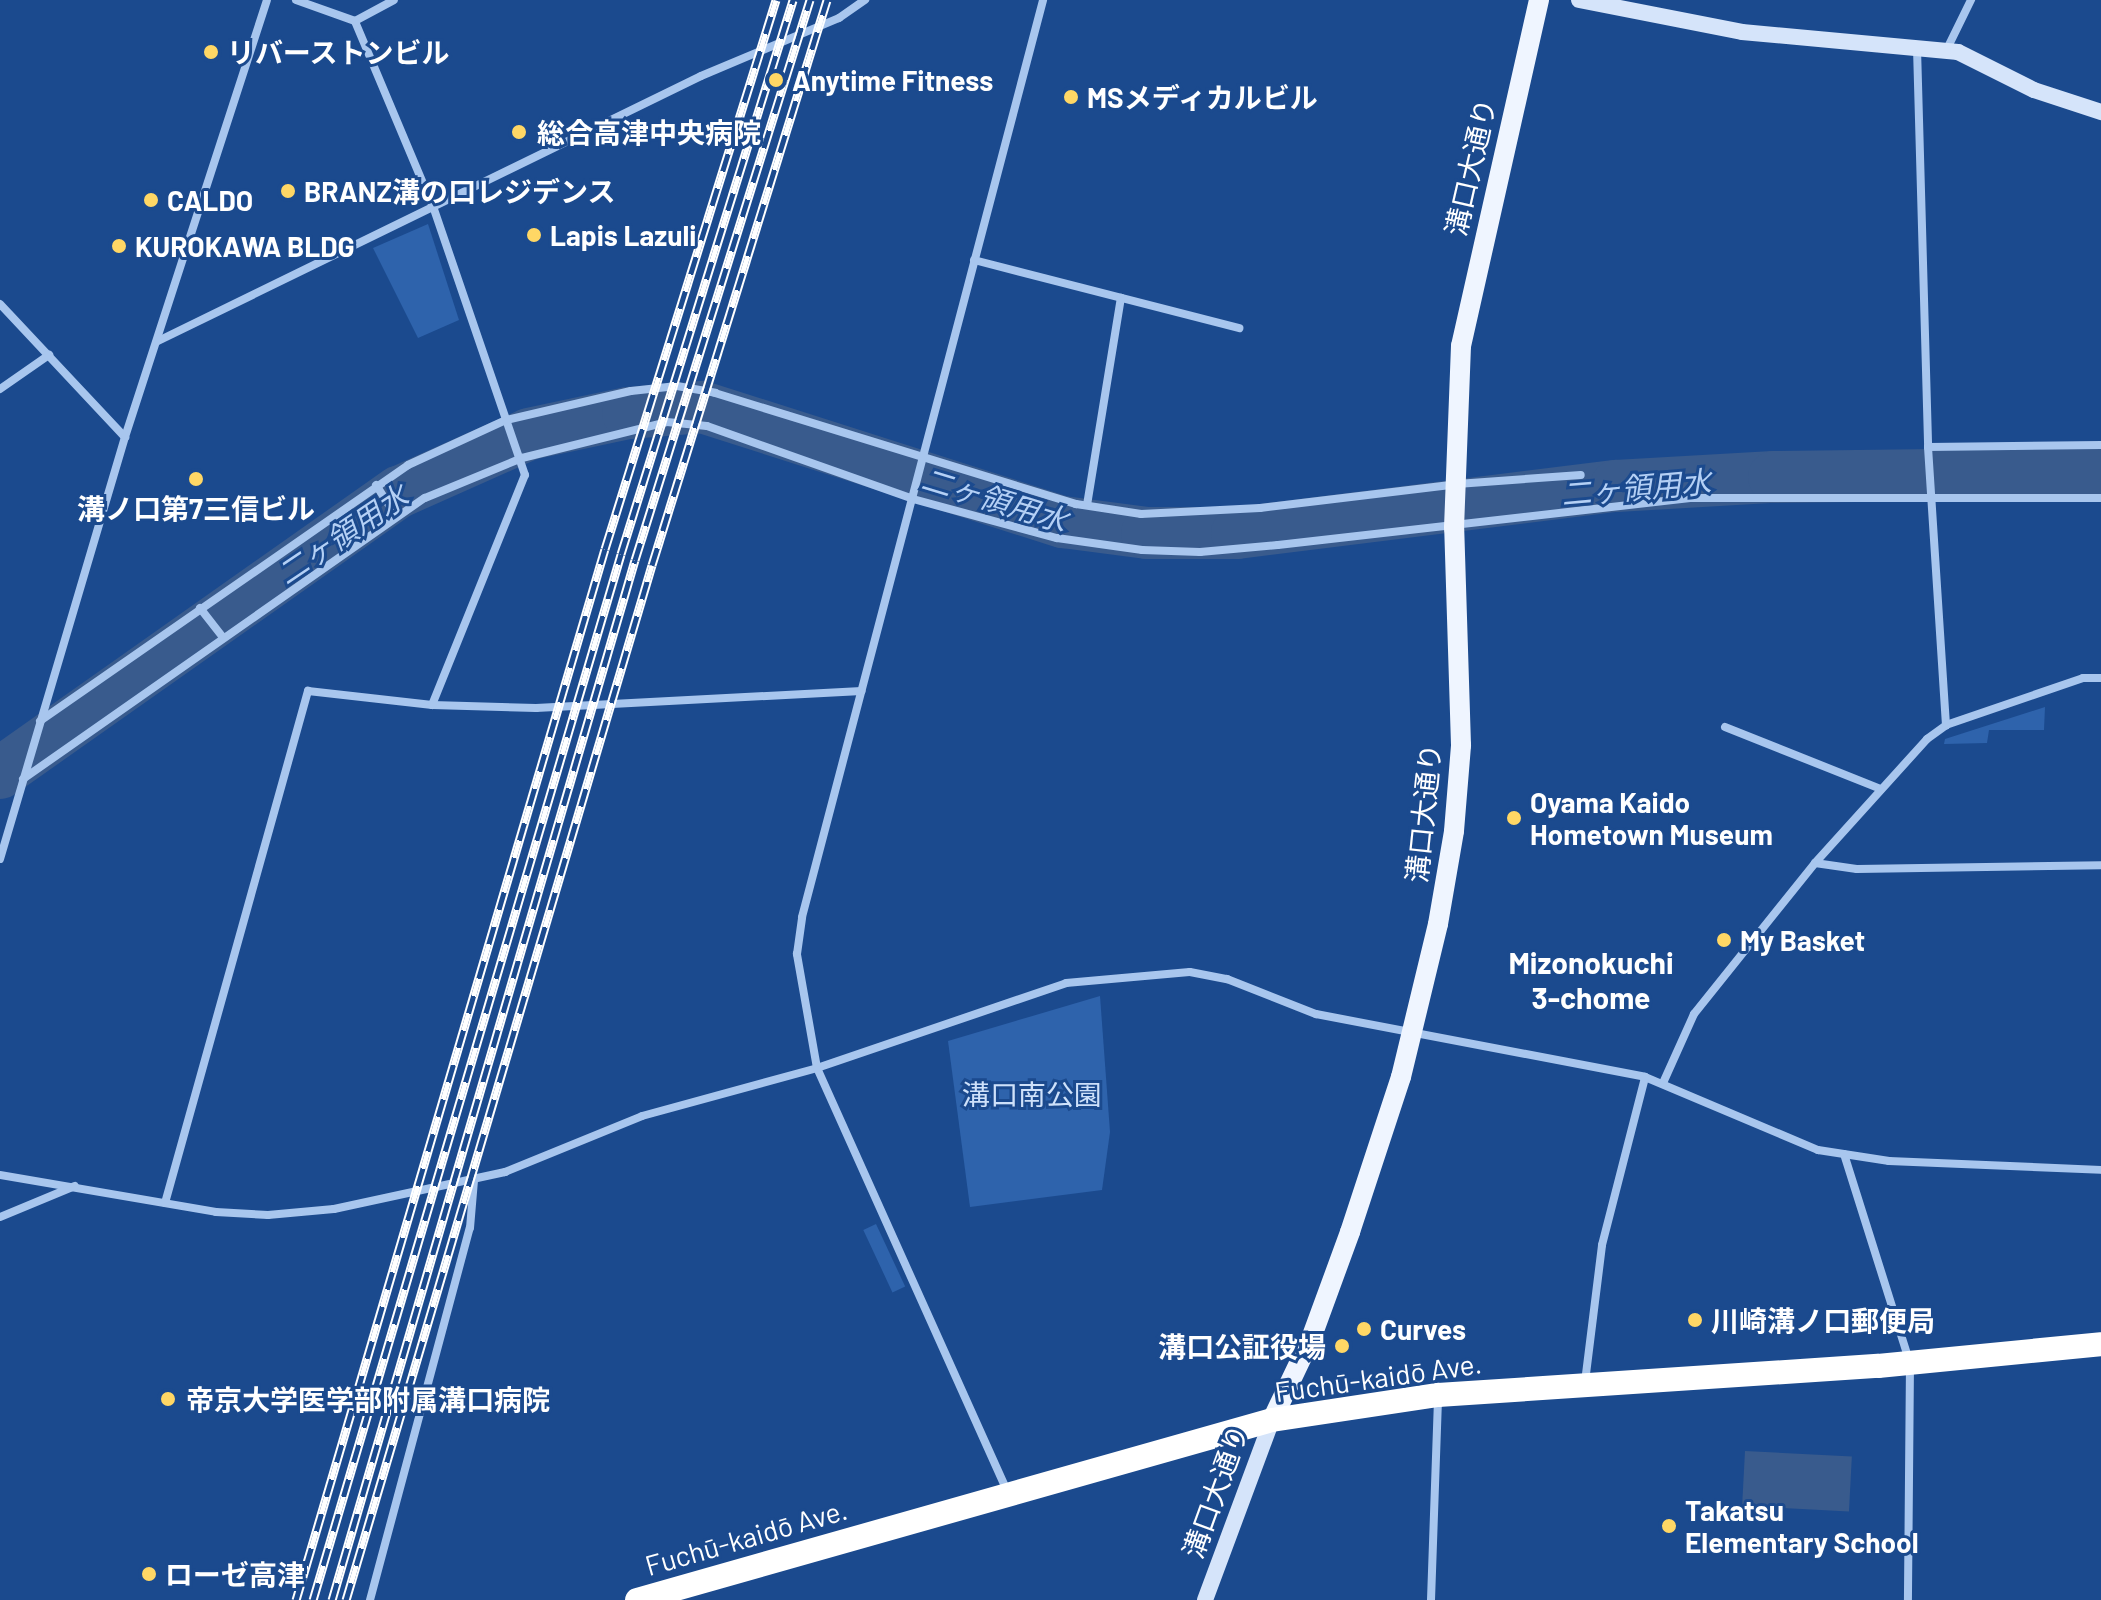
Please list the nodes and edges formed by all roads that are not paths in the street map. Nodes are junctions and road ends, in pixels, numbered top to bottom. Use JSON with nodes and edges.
{"nodes":[{"id":1,"x":267,"y":0,"type":"edge"},
{"id":2,"x":296,"y":0,"type":"edge"},
{"id":3,"x":394,"y":0,"type":"edge"},
{"id":4,"x":865,"y":0,"type":"edge"},
{"id":5,"x":1043,"y":0,"type":"edge"},
{"id":6,"x":1539,"y":0,"type":"edge"},
{"id":7,"x":1579,"y":0,"type":"edge"},
{"id":8,"x":1971,"y":0,"type":"edge"},
{"id":9,"x":355,"y":21,"type":"junction"},
{"id":10,"x":1917,"y":47,"type":"junction"},
{"id":11,"x":1946,"y":51,"type":"junction"},
{"id":12,"x":2101,"y":112,"type":"edge"},
{"id":13,"x":433,"y":207,"type":"junction"},
{"id":14,"x":974,"y":260,"type":"junction"},
{"id":15,"x":1121,"y":298,"type":"junction"},
{"id":16,"x":0,"y":304,"type":"edge"},
{"id":17,"x":1239,"y":328,"type":"dead end"},
{"id":18,"x":158,"y":341,"type":"junction"},
{"id":19,"x":49,"y":355,"type":"junction"},
{"id":20,"x":0,"y":389,"type":"edge"},
{"id":21,"x":506,"y":420,"type":"junction"},
{"id":22,"x":125,"y":437,"type":"junction"},
{"id":23,"x":2101,"y":445,"type":"edge"},
{"id":24,"x":1928,"y":447,"type":"junction"},
{"id":25,"x":520,"y":454,"type":"junction"},
{"id":26,"x":922,"y":464,"type":"junction"},
{"id":27,"x":1581,"y":475,"type":"dead end"},
{"id":28,"x":376,"y":485,"type":"junction"},
{"id":29,"x":1456,"y":488,"type":"junction"},
{"id":30,"x":914,"y":494,"type":"junction"},
{"id":31,"x":2101,"y":498,"type":"edge"},
{"id":32,"x":1932,"y":500,"type":"junction"},
{"id":33,"x":1087,"y":505,"type":"junction"},
{"id":34,"x":396,"y":516,"type":"junction"},
{"id":35,"x":1455,"y":522,"type":"junction"},
{"id":36,"x":200,"y":608,"type":"junction"},
{"id":37,"x":223,"y":637,"type":"junction"},
{"id":38,"x":2101,"y":678,"type":"edge"},
{"id":39,"x":862,"y":691,"type":"junction"},
{"id":40,"x":432,"y":705,"type":"junction"},
{"id":41,"x":40,"y":721,"type":"junction"},
{"id":42,"x":1946,"y":725,"type":"junction"},
{"id":43,"x":1725,"y":727,"type":"dead end"},
{"id":44,"x":23,"y":779,"type":"junction"},
{"id":45,"x":1881,"y":789,"type":"junction"},
{"id":46,"x":0,"y":859,"type":"edge"},
{"id":47,"x":1815,"y":863,"type":"junction"},
{"id":48,"x":2101,"y":865,"type":"edge"},
{"id":49,"x":1411,"y":1034,"type":"junction"},
{"id":50,"x":817,"y":1068,"type":"junction"},
{"id":51,"x":1645,"y":1077,"type":"junction"},
{"id":52,"x":1663,"y":1083,"type":"junction"},
{"id":53,"x":1844,"y":1154,"type":"junction"},
{"id":54,"x":2101,"y":1170,"type":"edge"},
{"id":55,"x":0,"y":1175,"type":"edge"},
{"id":56,"x":474,"y":1180,"type":"junction"},
{"id":57,"x":76,"y":1186,"type":"junction"},
{"id":58,"x":165,"y":1203,"type":"junction"},
{"id":59,"x":0,"y":1217,"type":"edge"},
{"id":60,"x":2101,"y":1344,"type":"edge"},
{"id":61,"x":1910,"y":1363,"type":"junction"},
{"id":62,"x":1585,"y":1385,"type":"junction"},
{"id":63,"x":1438,"y":1395,"type":"junction"},
{"id":64,"x":1272,"y":1420,"type":"junction"},
{"id":65,"x":1008,"y":1493,"type":"junction"},
{"id":66,"x":370,"y":1600,"type":"edge"},
{"id":67,"x":637,"y":1600,"type":"edge"},
{"id":68,"x":1205,"y":1600,"type":"edge"},
{"id":69,"x":1431,"y":1600,"type":"edge"},
{"id":70,"x":1908,"y":1600,"type":"edge"}],
"edges":[{"from":1,"to":18,"type":"street"},
{"from":2,"to":9,"type":"street"},
{"from":3,"to":9,"type":"street"},
{"from":4,"to":13,"type":"street"},
{"from":5,"to":14,"type":"street"},
{"from":6,"to":29,"type":"main road","name":"溝口大通り"},
{"from":7,"to":10,"type":"street"},
{"from":8,"to":11,"type":"street"},
{"from":9,"to":13,"type":"street"},
{"from":10,"to":11,"type":"street"},
{"from":10,"to":24,"type":"street"},
{"from":11,"to":12,"type":"street"},
{"from":13,"to":18,"type":"street"},
{"from":13,"to":21,"type":"street"},
{"from":14,"to":15,"type":"street"},
{"from":14,"to":26,"type":"street"},
{"from":15,"to":17,"type":"street"},
{"from":15,"to":33,"type":"street"},
{"from":16,"to":19,"type":"street"},
{"from":18,"to":22,"type":"street"},
{"from":19,"to":20,"type":"street"},
{"from":19,"to":22,"type":"street"},
{"from":21,"to":25,"type":"street"},
{"from":21,"to":26,"type":"street"},
{"from":21,"to":28,"type":"street"},
{"from":22,"to":41,"type":"street"},
{"from":23,"to":24,"type":"street"},
{"from":24,"to":32,"type":"street"},
{"from":25,"to":30,"type":"street"},
{"from":25,"to":34,"type":"street"},
{"from":25,"to":40,"type":"street"},
{"from":26,"to":30,"type":"street"},
{"from":26,"to":33,"type":"street"},
{"from":27,"to":29,"type":"street"},
{"from":28,"to":34,"type":"street"},
{"from":28,"to":36,"type":"street"},
{"from":29,"to":33,"type":"street"},
{"from":29,"to":35,"type":"main road","name":"溝口大通り"},
{"from":30,"to":35,"type":"street"},
{"from":30,"to":39,"type":"street"},
{"from":31,"to":32,"type":"street"},
{"from":32,"to":35,"type":"street"},
{"from":32,"to":42,"type":"street"},
{"from":34,"to":37,"type":"street"},
{"from":35,"to":49,"type":"main road","name":"溝口大通り"},
{"from":36,"to":37,"type":"street"},
{"from":36,"to":41,"type":"street"},
{"from":37,"to":44,"type":"street"},
{"from":38,"to":42,"type":"street"},
{"from":39,"to":40,"type":"street"},
{"from":39,"to":50,"type":"street"},
{"from":40,"to":58,"type":"street"},
{"from":41,"to":44,"type":"street"},
{"from":42,"to":45,"type":"street"},
{"from":43,"to":45,"type":"street"},
{"from":44,"to":46,"type":"street"},
{"from":45,"to":47,"type":"street"},
{"from":47,"to":48,"type":"street"},
{"from":47,"to":52,"type":"street"},
{"from":49,"to":50,"type":"street"},
{"from":49,"to":51,"type":"street"},
{"from":49,"to":64,"type":"main road","name":"溝口大通り"},
{"from":50,"to":56,"type":"street"},
{"from":50,"to":65,"type":"street"},
{"from":51,"to":52,"type":"street"},
{"from":51,"to":62,"type":"street"},
{"from":52,"to":53,"type":"street"},
{"from":53,"to":54,"type":"street"},
{"from":53,"to":61,"type":"street"},
{"from":55,"to":57,"type":"street"},
{"from":56,"to":58,"type":"street"},
{"from":56,"to":66,"type":"street"},
{"from":57,"to":58,"type":"street"},
{"from":57,"to":59,"type":"street"},
{"from":60,"to":61,"type":"highway","name":"Fuchū-kaidō Ave."},
{"from":61,"to":62,"type":"highway","name":"Fuchū-kaidō Ave."},
{"from":61,"to":70,"type":"street"},
{"from":62,"to":63,"type":"highway","name":"Fuchū-kaidō Ave."},
{"from":63,"to":64,"type":"highway","name":"Fuchū-kaidō Ave."},
{"from":63,"to":69,"type":"street"},
{"from":64,"to":65,"type":"highway","name":"Fuchū-kaidō Ave."},
{"from":64,"to":68,"type":"street","name":"溝口大通り"},
{"from":65,"to":67,"type":"highway","name":"Fuchū-kaidō Ave."}]}
